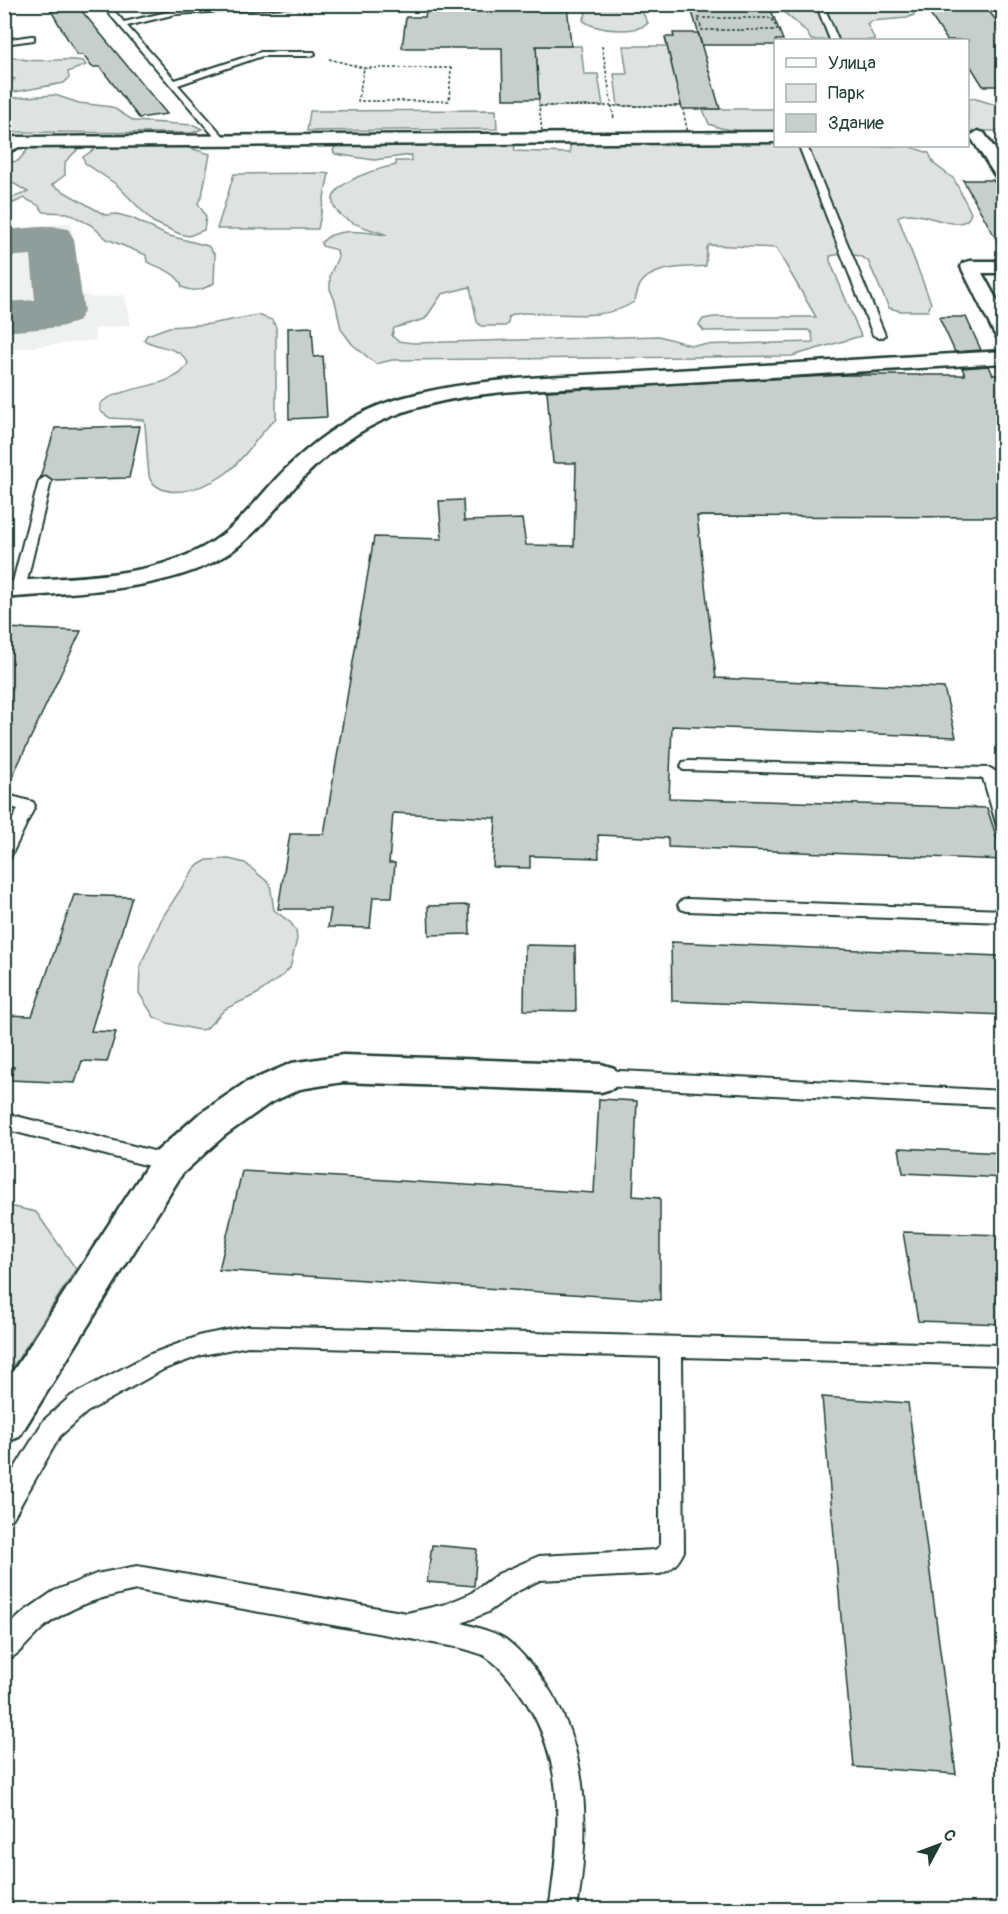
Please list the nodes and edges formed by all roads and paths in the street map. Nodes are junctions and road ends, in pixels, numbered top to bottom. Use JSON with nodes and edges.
{"nodes":[{"id":1,"x":104,"y":4,"type":"edge"},
{"id":2,"x":335,"y":4,"type":"edge"},
{"id":3,"x":819,"y":4,"type":"edge"},
{"id":4,"x":698,"y":18,"type":"joint"},
{"id":5,"x":123,"y":25,"type":"junction"},
{"id":6,"x":31,"y":38,"type":"dead end"},
{"id":7,"x":834,"y":39,"type":"edge"},
{"id":8,"x":4,"y":42,"type":"edge"},
{"id":9,"x":602,"y":46,"type":"dead end"},
{"id":10,"x":311,"y":54,"type":"joint"},
{"id":11,"x":364,"y":68,"type":"junction"},
{"id":12,"x":175,"y":84,"type":"junction"},
{"id":13,"x":980,"y":136,"type":"edge"},
{"id":14,"x":774,"y":137,"type":"edge"},
{"id":15,"x":617,"y":138,"type":"junction"},
{"id":16,"x":223,"y":141,"type":"junction"},
{"id":17,"x":803,"y":147,"type":"edge"},
{"id":18,"x":4,"y":149,"type":"edge"},
{"id":19,"x":1004,"y":176,"type":"edge"},
{"id":20,"x":1004,"y":267,"type":"edge"},
{"id":21,"x":997,"y":309,"type":"edge"},
{"id":22,"x":1004,"y":333,"type":"edge"},
{"id":23,"x":879,"y":335,"type":"dead end"},
{"id":24,"x":1004,"y":357,"type":"edge"},
{"id":25,"x":45,"y":481,"type":"dead end"},
{"id":26,"x":11,"y":590,"type":"edge"},
{"id":27,"x":689,"y":766,"type":"dead end"},
{"id":28,"x":4,"y":799,"type":"edge"},
{"id":29,"x":1004,"y":822,"type":"edge"},
{"id":30,"x":4,"y":854,"type":"edge"},
{"id":31,"x":687,"y":905,"type":"dead end"},
{"id":32,"x":1004,"y":916,"type":"edge"},
{"id":33,"x":601,"y":1078,"type":"joint"},
{"id":34,"x":1004,"y":1099,"type":"edge"},
{"id":35,"x":4,"y":1121,"type":"edge"},
{"id":36,"x":169,"y":1162,"type":"junction"},
{"id":37,"x":671,"y":1347,"type":"junction"},
{"id":38,"x":1004,"y":1355,"type":"edge"},
{"id":39,"x":4,"y":1423,"type":"edge"},
{"id":40,"x":4,"y":1510,"type":"edge"},
{"id":41,"x":402,"y":1625,"type":"junction"},
{"id":42,"x":4,"y":1649,"type":"edge"},
{"id":43,"x":563,"y":1910,"type":"edge"}],
"edges":[{"from":1,"to":5,"type":"lane"},
{"from":2,"to":5,"type":"lane"},
{"from":3,"to":7,"type":"lane"},
{"from":4,"to":4,"type":"path"},
{"from":5,"to":12,"type":"lane"},
{"from":6,"to":8,"type":"lane"},
{"from":9,"to":15,"type":"path"},
{"from":10,"to":11,"type":"path"},
{"from":10,"to":12,"type":"lane"},
{"from":11,"to":11,"type":"path"},
{"from":12,"to":16,"type":"lane"},
{"from":13,"to":19,"type":"street"},
{"from":14,"to":15,"type":"street"},
{"from":15,"to":16,"type":"street"},
{"from":16,"to":18,"type":"street"},
{"from":17,"to":23,"type":"lane"},
{"from":20,"to":21,"type":"street"},
{"from":21,"to":22,"type":"street"},
{"from":24,"to":26,"type":"street"},
{"from":25,"to":26,"type":"lane"},
{"from":27,"to":29,"type":"lane"},
{"from":28,"to":30,"type":"lane"},
{"from":31,"to":32,"type":"lane"},
{"from":33,"to":34,"type":"lane"},
{"from":33,"to":36,"type":"street"},
{"from":35,"to":36,"type":"lane"},
{"from":36,"to":39,"type":"street"},
{"from":37,"to":38,"type":"lane"},
{"from":37,"to":40,"type":"lane"},
{"from":37,"to":41,"type":"lane"},
{"from":41,"to":42,"type":"lane"},
{"from":41,"to":43,"type":"lane"}]}
